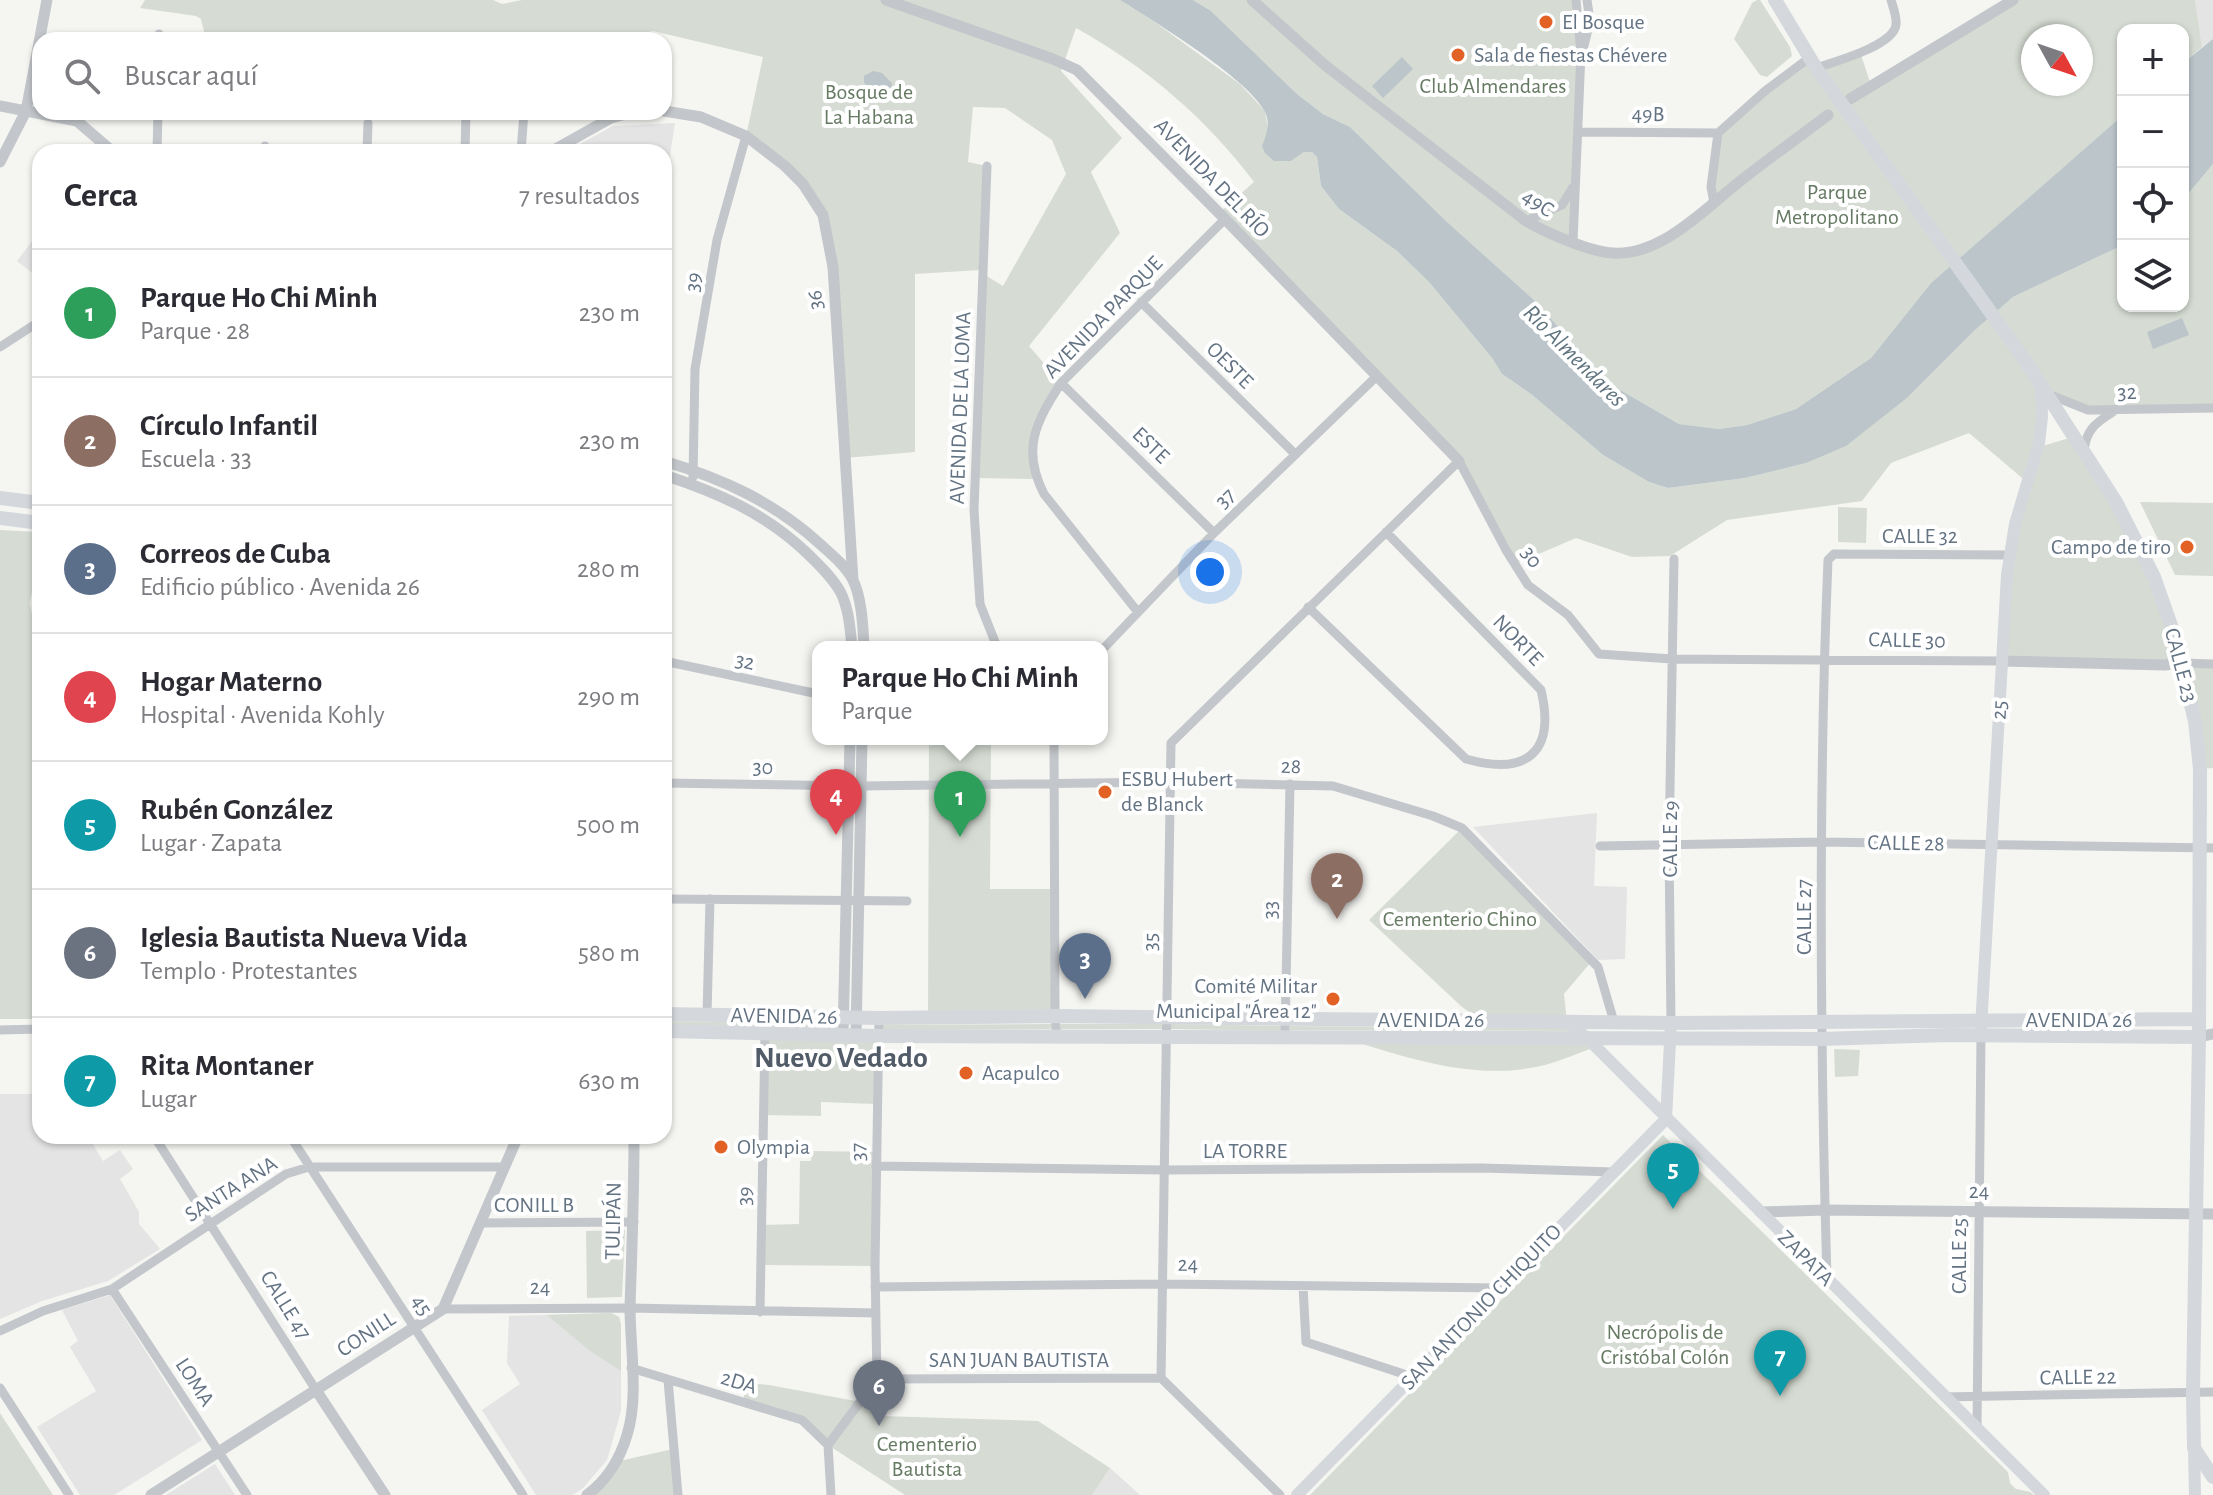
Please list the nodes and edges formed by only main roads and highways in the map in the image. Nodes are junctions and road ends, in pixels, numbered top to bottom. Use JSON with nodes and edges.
{"nodes":[{"id":1,"x":1773,"y":0,"type":"edge"},
{"id":2,"x":2044,"y":391,"type":"junction"},
{"id":3,"x":0,"y":498,"type":"edge"},
{"id":4,"x":32,"y":502,"type":"edge"},
{"id":5,"x":0,"y":518,"type":"edge"},
{"id":6,"x":32,"y":522,"type":"edge"},
{"id":7,"x":2206,"y":848,"type":"edge"},
{"id":8,"x":672,"y":1014,"type":"edge"},
{"id":9,"x":2199,"y":1019,"type":"junction"},
{"id":10,"x":1981,"y":1020,"type":"junction"},
{"id":11,"x":2029,"y":1020,"type":"junction"},
{"id":12,"x":2109,"y":1020,"type":"junction"},
{"id":13,"x":1567,"y":1022,"type":"junction"},
{"id":14,"x":672,"y":1031,"type":"edge"},
{"id":15,"x":1671,"y":1031,"type":"junction"},
{"id":16,"x":2080,"y":1035,"type":"junction"},
{"id":17,"x":1981,"y":1036,"type":"junction"},
{"id":18,"x":2206,"y":1036,"type":"edge"},
{"id":19,"x":1586,"y":1037,"type":"junction"},
{"id":20,"x":1666,"y":1119,"type":"junction"},
{"id":21,"x":2194,"y":1448,"type":"junction"},
{"id":22,"x":2213,"y":1477,"type":"edge"},
{"id":23,"x":1297,"y":1495,"type":"edge"},
{"id":24,"x":2044,"y":1495,"type":"edge"},
{"id":25,"x":2195,"y":1495,"type":"edge"}],
"edges":[{"from":1,"to":2,"type":"main road","name":"CALLE 23"},
{"from":2,"to":7,"type":"main road","name":"CALLE 23"},
{"from":2,"to":10,"type":"main road","name":"25"},
{"from":3,"to":4,"type":"main road"},
{"from":5,"to":6,"type":"main road"},
{"from":7,"to":9,"type":"main road","name":"CALLE 23"},
{"from":8,"to":13,"type":"main road","name":"AVENIDA 26"},
{"from":9,"to":12,"type":"main road","name":"AVENIDA 26"},
{"from":9,"to":18,"type":"main road","name":"CALLE 23"},
{"from":10,"to":11,"type":"main road","name":"AVENIDA 26"},
{"from":10,"to":15,"type":"main road","name":"AVENIDA 26"},
{"from":10,"to":17,"type":"main road","name":"25"},
{"from":11,"to":12,"type":"main road","name":"AVENIDA 26"},
{"from":11,"to":17,"type":"main road"},
{"from":12,"to":16,"type":"main road"},
{"from":13,"to":15,"type":"main road","name":"AVENIDA 26"},
{"from":13,"to":19,"type":"main road","name":"ZAPATA"},
{"from":14,"to":19,"type":"main road","name":"AVENIDA 26"},
{"from":15,"to":17,"type":"main road","name":"AVENIDA 26"},
{"from":15,"to":19,"type":"main road","name":"AVENIDA 26"},
{"from":15,"to":20,"type":"main road","name":"CALLE 29"},
{"from":16,"to":17,"type":"main road","name":"AVENIDA 26"},
{"from":16,"to":18,"type":"main road","name":"AVENIDA 26"},
{"from":18,"to":21,"type":"main road","name":"CALLE 23"},
{"from":19,"to":20,"type":"main road","name":"ZAPATA"},
{"from":20,"to":23,"type":"main road","name":"SAN ANTONIO CHIQUITO"},
{"from":20,"to":24,"type":"main road","name":"ZAPATA"},
{"from":21,"to":22,"type":"main road"},
{"from":21,"to":25,"type":"main road"}]}
